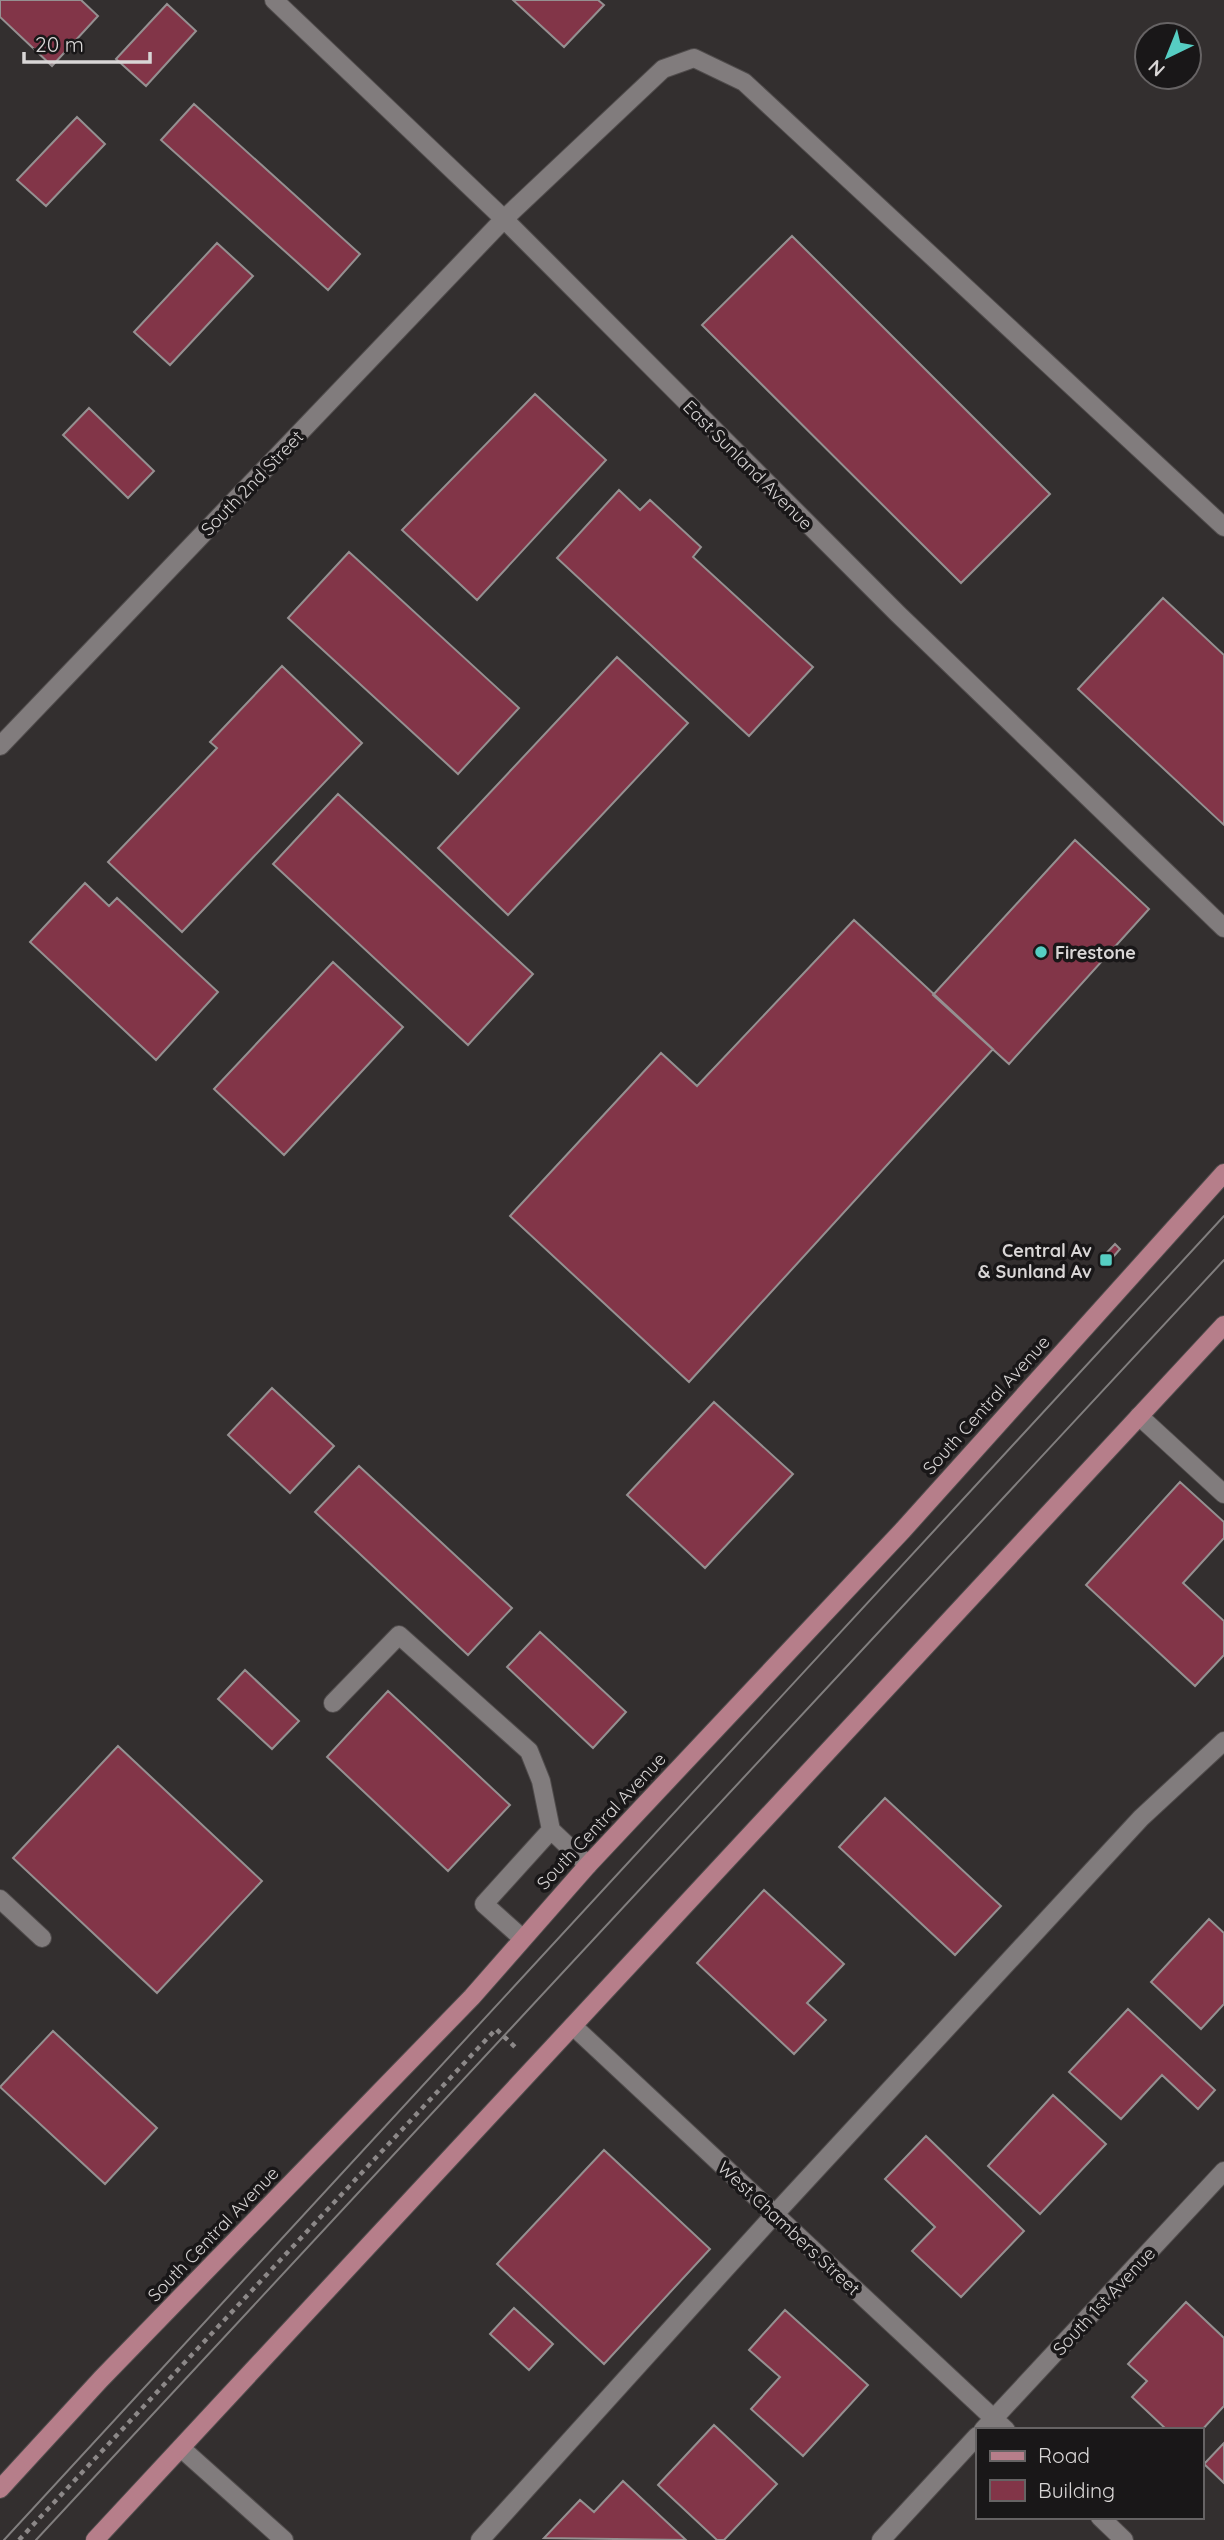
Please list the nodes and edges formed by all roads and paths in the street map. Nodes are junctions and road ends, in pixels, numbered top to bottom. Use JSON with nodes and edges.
{"nodes":[{"id":1,"x":274,"y":0,"type":"edge"},
{"id":2,"x":504,"y":219,"type":"junction"},
{"id":3,"x":1224,"y":527,"type":"edge"},
{"id":4,"x":0,"y":746,"type":"edge"},
{"id":5,"x":1224,"y":928,"type":"edge"},
{"id":6,"x":1224,"y":1173,"type":"edge"},
{"id":7,"x":1224,"y":1325,"type":"edge"},
{"id":8,"x":1139,"y":1416,"type":"junction"},
{"id":9,"x":1224,"y":1494,"type":"edge"},
{"id":10,"x":333,"y":1703,"type":"dead end"},
{"id":11,"x":1224,"y":1741,"type":"edge"},
{"id":12,"x":551,"y":1830,"type":"junction"},
{"id":13,"x":588,"y":1865,"type":"junction"},
{"id":14,"x":0,"y":1899,"type":"edge"},
{"id":15,"x":42,"y":1938,"type":"dead end"},
{"id":16,"x":522,"y":1938,"type":"junction"},
{"id":17,"x":573,"y":2026,"type":"junction"},
{"id":18,"x":499,"y":2031,"type":"dead end"},
{"id":19,"x":1220,"y":2182,"type":"edge"},
{"id":20,"x":774,"y":2215,"type":"junction"},
{"id":21,"x":994,"y":2426,"type":"edge"},
{"id":22,"x":976,"y":2437,"type":"edge"},
{"id":23,"x":181,"y":2448,"type":"junction"},
{"id":24,"x":0,"y":2490,"type":"edge"},
{"id":25,"x":1102,"y":2519,"type":"edge"},
{"id":26,"x":19,"y":2540,"type":"edge"},
{"id":27,"x":95,"y":2540,"type":"edge"},
{"id":28,"x":284,"y":2540,"type":"edge"},
{"id":29,"x":480,"y":2540,"type":"edge"},
{"id":30,"x":881,"y":2540,"type":"edge"},
{"id":31,"x":1124,"y":2540,"type":"edge"}],
"edges":[{"from":1,"to":2,"type":"street","name":"East Sunland Avenue"},
{"from":2,"to":3,"type":"street","name":"South 2nd Street"},
{"from":2,"to":4,"type":"street","name":"South 2nd Street"},
{"from":2,"to":5,"type":"street","name":"East Sunland Avenue"},
{"from":6,"to":13,"type":"main road","name":"South Central Avenue"},
{"from":7,"to":8,"type":"main road"},
{"from":8,"to":9,"type":"street"},
{"from":8,"to":17,"type":"main road"},
{"from":10,"to":12,"type":"street"},
{"from":11,"to":20,"type":"street"},
{"from":12,"to":13,"type":"street"},
{"from":12,"to":16,"type":"street"},
{"from":13,"to":16,"type":"main road","name":"South Central Avenue"},
{"from":14,"to":15,"type":"street"},
{"from":16,"to":24,"type":"main road","name":"South Central Avenue"},
{"from":17,"to":20,"type":"street","name":"West Chambers Street"},
{"from":17,"to":23,"type":"main road"},
{"from":18,"to":26,"type":"path"},
{"from":19,"to":21,"type":"street","name":"South 1st Avenue"},
{"from":20,"to":21,"type":"street","name":"West Chambers Street"},
{"from":20,"to":29,"type":"street"},
{"from":22,"to":30,"type":"street"},
{"from":23,"to":27,"type":"main road"},
{"from":23,"to":28,"type":"street"},
{"from":25,"to":31,"type":"street"}]}
